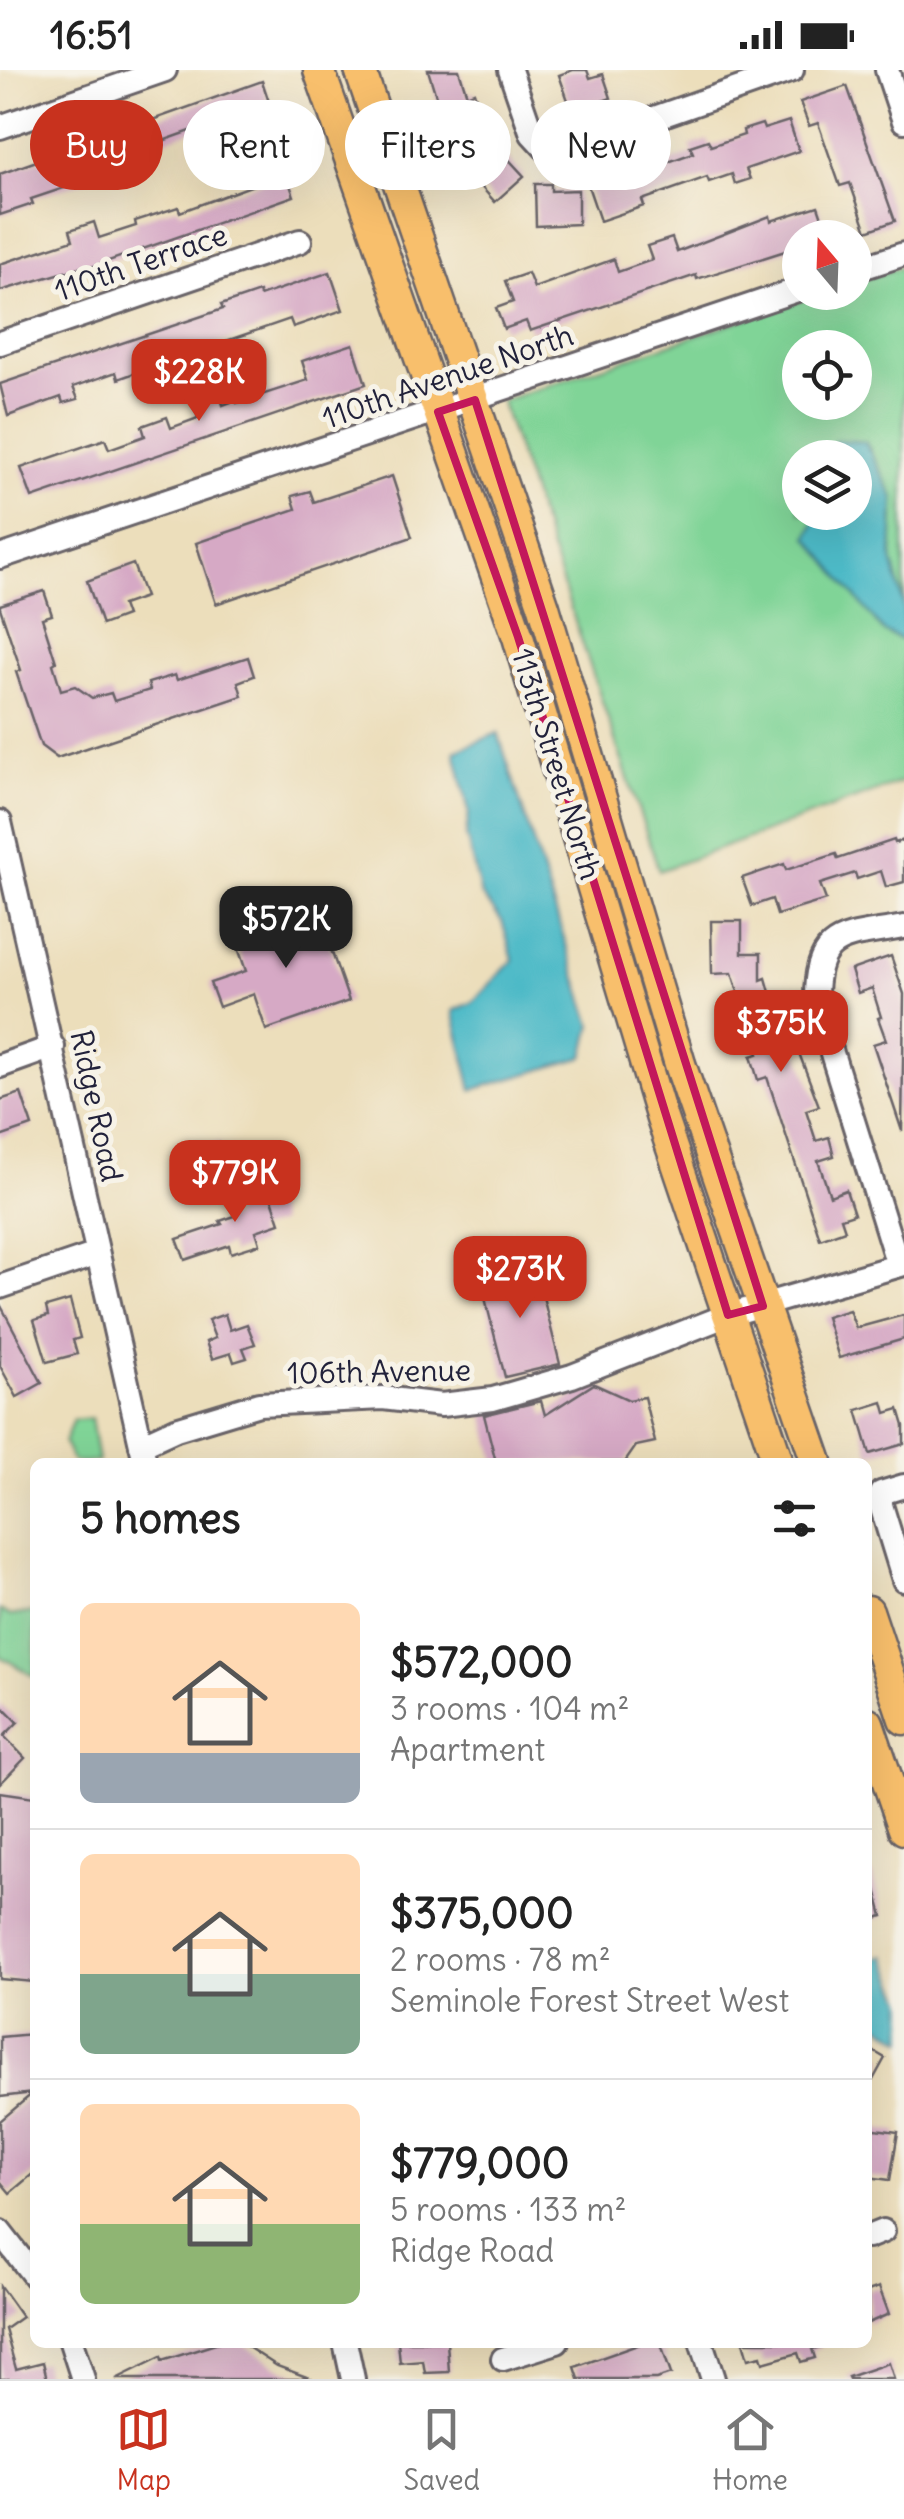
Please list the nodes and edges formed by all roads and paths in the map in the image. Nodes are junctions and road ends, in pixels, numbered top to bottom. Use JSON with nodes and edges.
{"nodes":[{"id":1,"x":165,"y":70,"type":"edge"},
{"id":2,"x":319,"y":70,"type":"edge"},
{"id":3,"x":360,"y":70,"type":"edge"},
{"id":4,"x":510,"y":70,"type":"edge"},
{"id":5,"x":792,"y":70,"type":"edge"},
{"id":6,"x":887,"y":70,"type":"edge"},
{"id":7,"x":904,"y":121,"type":"edge"},
{"id":8,"x":0,"y":127,"type":"edge"},
{"id":9,"x":300,"y":241,"type":"dead end"},
{"id":10,"x":904,"y":254,"type":"edge"},
{"id":11,"x":872,"y":264,"type":"edge"},
{"id":12,"x":782,"y":295,"type":"edge"},
{"id":13,"x":0,"y":343,"type":"edge"},
{"id":14,"x":474,"y":400,"type":"junction"},
{"id":15,"x":438,"y":412,"type":"junction"},
{"id":16,"x":0,"y":557,"type":"edge"},
{"id":17,"x":0,"y":822,"type":"edge"},
{"id":18,"x":4,"y":864,"type":"edge"},
{"id":19,"x":904,"y":927,"type":"edge"},
{"id":20,"x":54,"y":1047,"type":"junction"},
{"id":21,"x":0,"y":1066,"type":"edge"},
{"id":22,"x":97,"y":1254,"type":"junction"},
{"id":23,"x":901,"y":1264,"type":"edge"},
{"id":24,"x":0,"y":1286,"type":"edge"},
{"id":25,"x":763,"y":1306,"type":"junction"},
{"id":26,"x":728,"y":1316,"type":"junction"},
{"id":27,"x":143,"y":1454,"type":"edge"},
{"id":28,"x":777,"y":1458,"type":"edge"},
{"id":29,"x":816,"y":1458,"type":"edge"},
{"id":30,"x":904,"y":1486,"type":"edge"},
{"id":31,"x":904,"y":1580,"type":"edge"},
{"id":32,"x":872,"y":1623,"type":"edge"},
{"id":33,"x":904,"y":1719,"type":"edge"},
{"id":34,"x":872,"y":1735,"type":"edge"},
{"id":35,"x":904,"y":1829,"type":"edge"},
{"id":36,"x":0,"y":2232,"type":"edge"},
{"id":37,"x":30,"y":2271,"type":"edge"},
{"id":38,"x":73,"y":2348,"type":"edge"},
{"id":39,"x":346,"y":2348,"type":"edge"},
{"id":40,"x":539,"y":2348,"type":"edge"},
{"id":41,"x":703,"y":2348,"type":"edge"},
{"id":42,"x":504,"y":2360,"type":"dead end"},
{"id":43,"x":83,"y":2379,"type":"edge"},
{"id":44,"x":353,"y":2379,"type":"edge"},
{"id":45,"x":713,"y":2379,"type":"edge"}],
"edges":[{"from":1,"to":8,"type":"street"},
{"from":2,"to":15,"type":"main road","name":"113th Street North"},
{"from":3,"to":14,"type":"main road","name":"113th Street North"},
{"from":4,"to":5,"type":"street"},
{"from":6,"to":7,"type":"street"},
{"from":9,"to":13,"type":"street","name":"110th Terrace"},
{"from":10,"to":11,"type":"street"},
{"from":12,"to":14,"type":"street","name":"110th Avenue North"},
{"from":14,"to":15,"type":"street","name":"110th Avenue North"},
{"from":14,"to":25,"type":"main road","name":"113th Street North"},
{"from":15,"to":16,"type":"street","name":"110th Avenue North"},
{"from":15,"to":26,"type":"main road","name":"113th Street North"},
{"from":17,"to":18,"type":"street","name":"Ridge Road"},
{"from":18,"to":20,"type":"street","name":"Ridge Road"},
{"from":19,"to":23,"type":"street"},
{"from":20,"to":21,"type":"street"},
{"from":20,"to":22,"type":"street","name":"Ridge Road"},
{"from":22,"to":24,"type":"street"},
{"from":22,"to":27,"type":"street","name":"Ridge Road"},
{"from":23,"to":25,"type":"street","name":"106th Avenue"},
{"from":25,"to":26,"type":"street","name":"106th Avenue"},
{"from":25,"to":29,"type":"main road","name":"113th Street North"},
{"from":26,"to":27,"type":"street","name":"106th Avenue"},
{"from":26,"to":28,"type":"main road","name":"113th Street North"},
{"from":30,"to":31,"type":"street"},
{"from":32,"to":33,"type":"main road"},
{"from":34,"to":35,"type":"main road"},
{"from":36,"to":37,"type":"street"},
{"from":38,"to":43,"type":"street"},
{"from":39,"to":44,"type":"street"},
{"from":40,"to":42,"type":"street"},
{"from":41,"to":45,"type":"street"}]}
